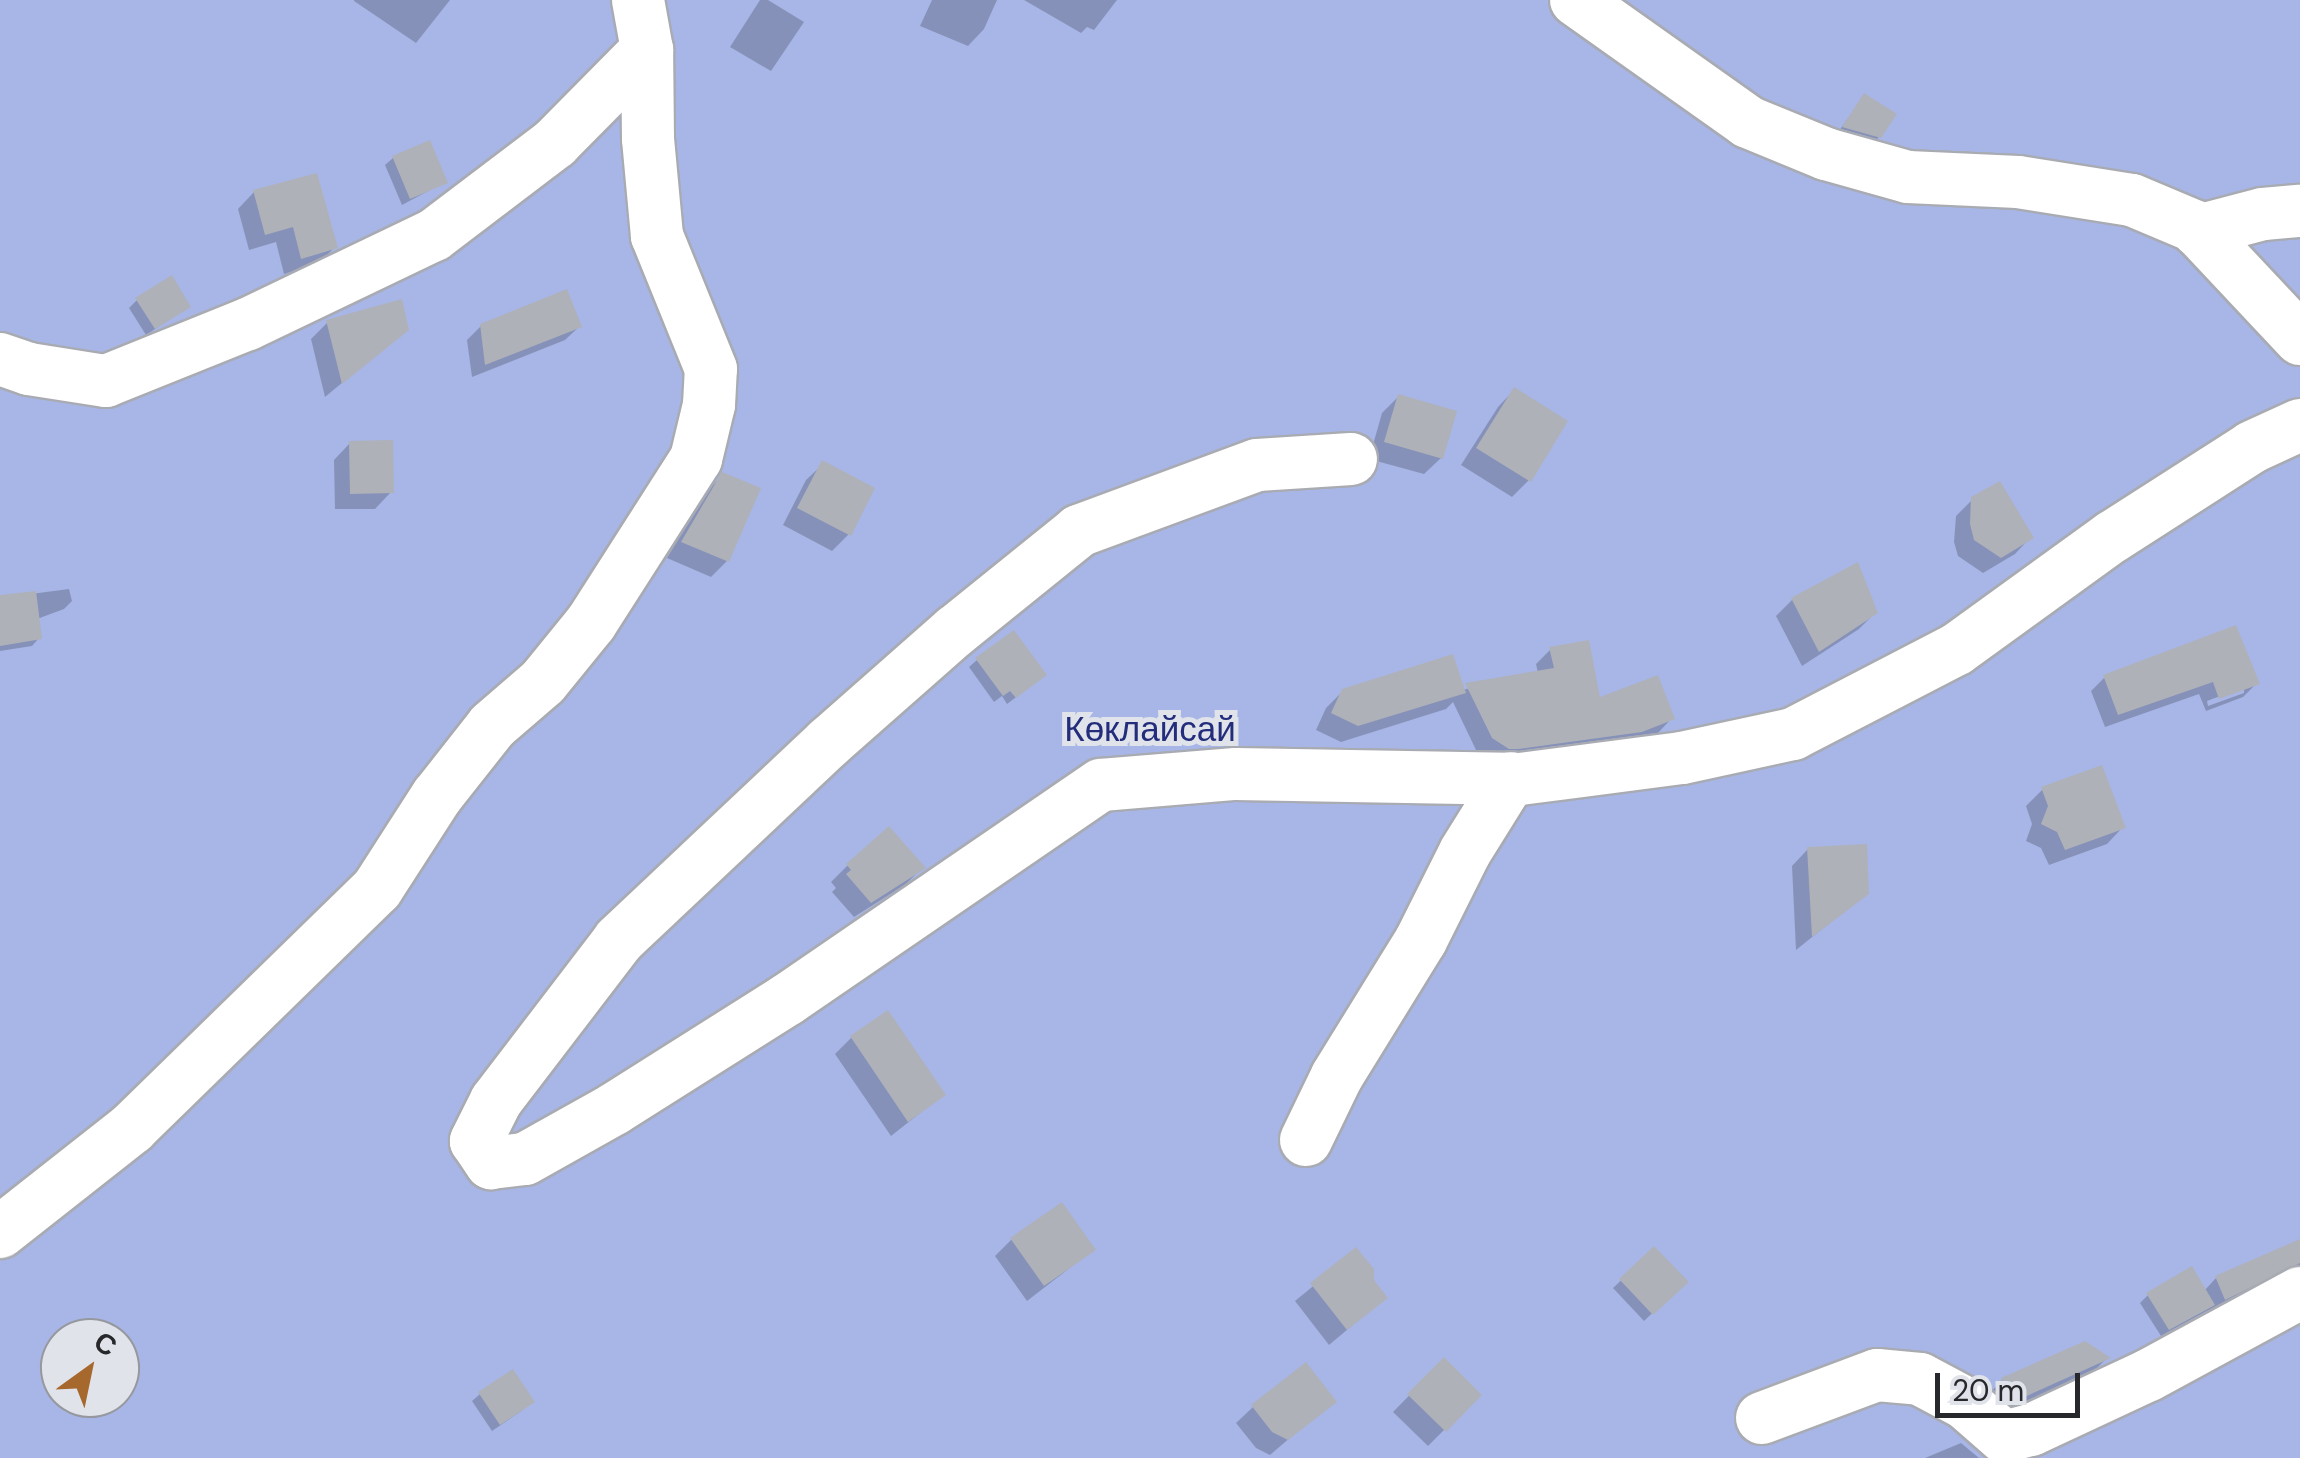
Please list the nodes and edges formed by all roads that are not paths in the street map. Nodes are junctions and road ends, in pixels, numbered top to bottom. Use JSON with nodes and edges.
{"nodes":[{"id":1,"x":1576,"y":0,"type":"edge"},
{"id":2,"x":642,"y":25,"type":"edge"},
{"id":3,"x":2300,"y":211,"type":"edge"},
{"id":4,"x":2198,"y":230,"type":"junction"},
{"id":5,"x":2300,"y":339,"type":"edge"},
{"id":6,"x":0,"y":359,"type":"edge"},
{"id":7,"x":2300,"y":425,"type":"edge"},
{"id":8,"x":1351,"y":459,"type":"dead end"},
{"id":9,"x":1511,"y":778,"type":"junction"},
{"id":10,"x":1306,"y":1140,"type":"dead end"},
{"id":11,"x":0,"y":1232,"type":"edge"},
{"id":12,"x":2300,"y":1294,"type":"edge"},
{"id":13,"x":1762,"y":1418,"type":"dead end"}],
"edges":[{"from":1,"to":4,"type":"street"},
{"from":2,"to":6,"type":"street"},
{"from":2,"to":11,"type":"street"},
{"from":3,"to":4,"type":"street"},
{"from":4,"to":5,"type":"street"},
{"from":7,"to":9,"type":"street"},
{"from":8,"to":9,"type":"street"},
{"from":9,"to":10,"type":"street"},
{"from":12,"to":13,"type":"street"}]}
